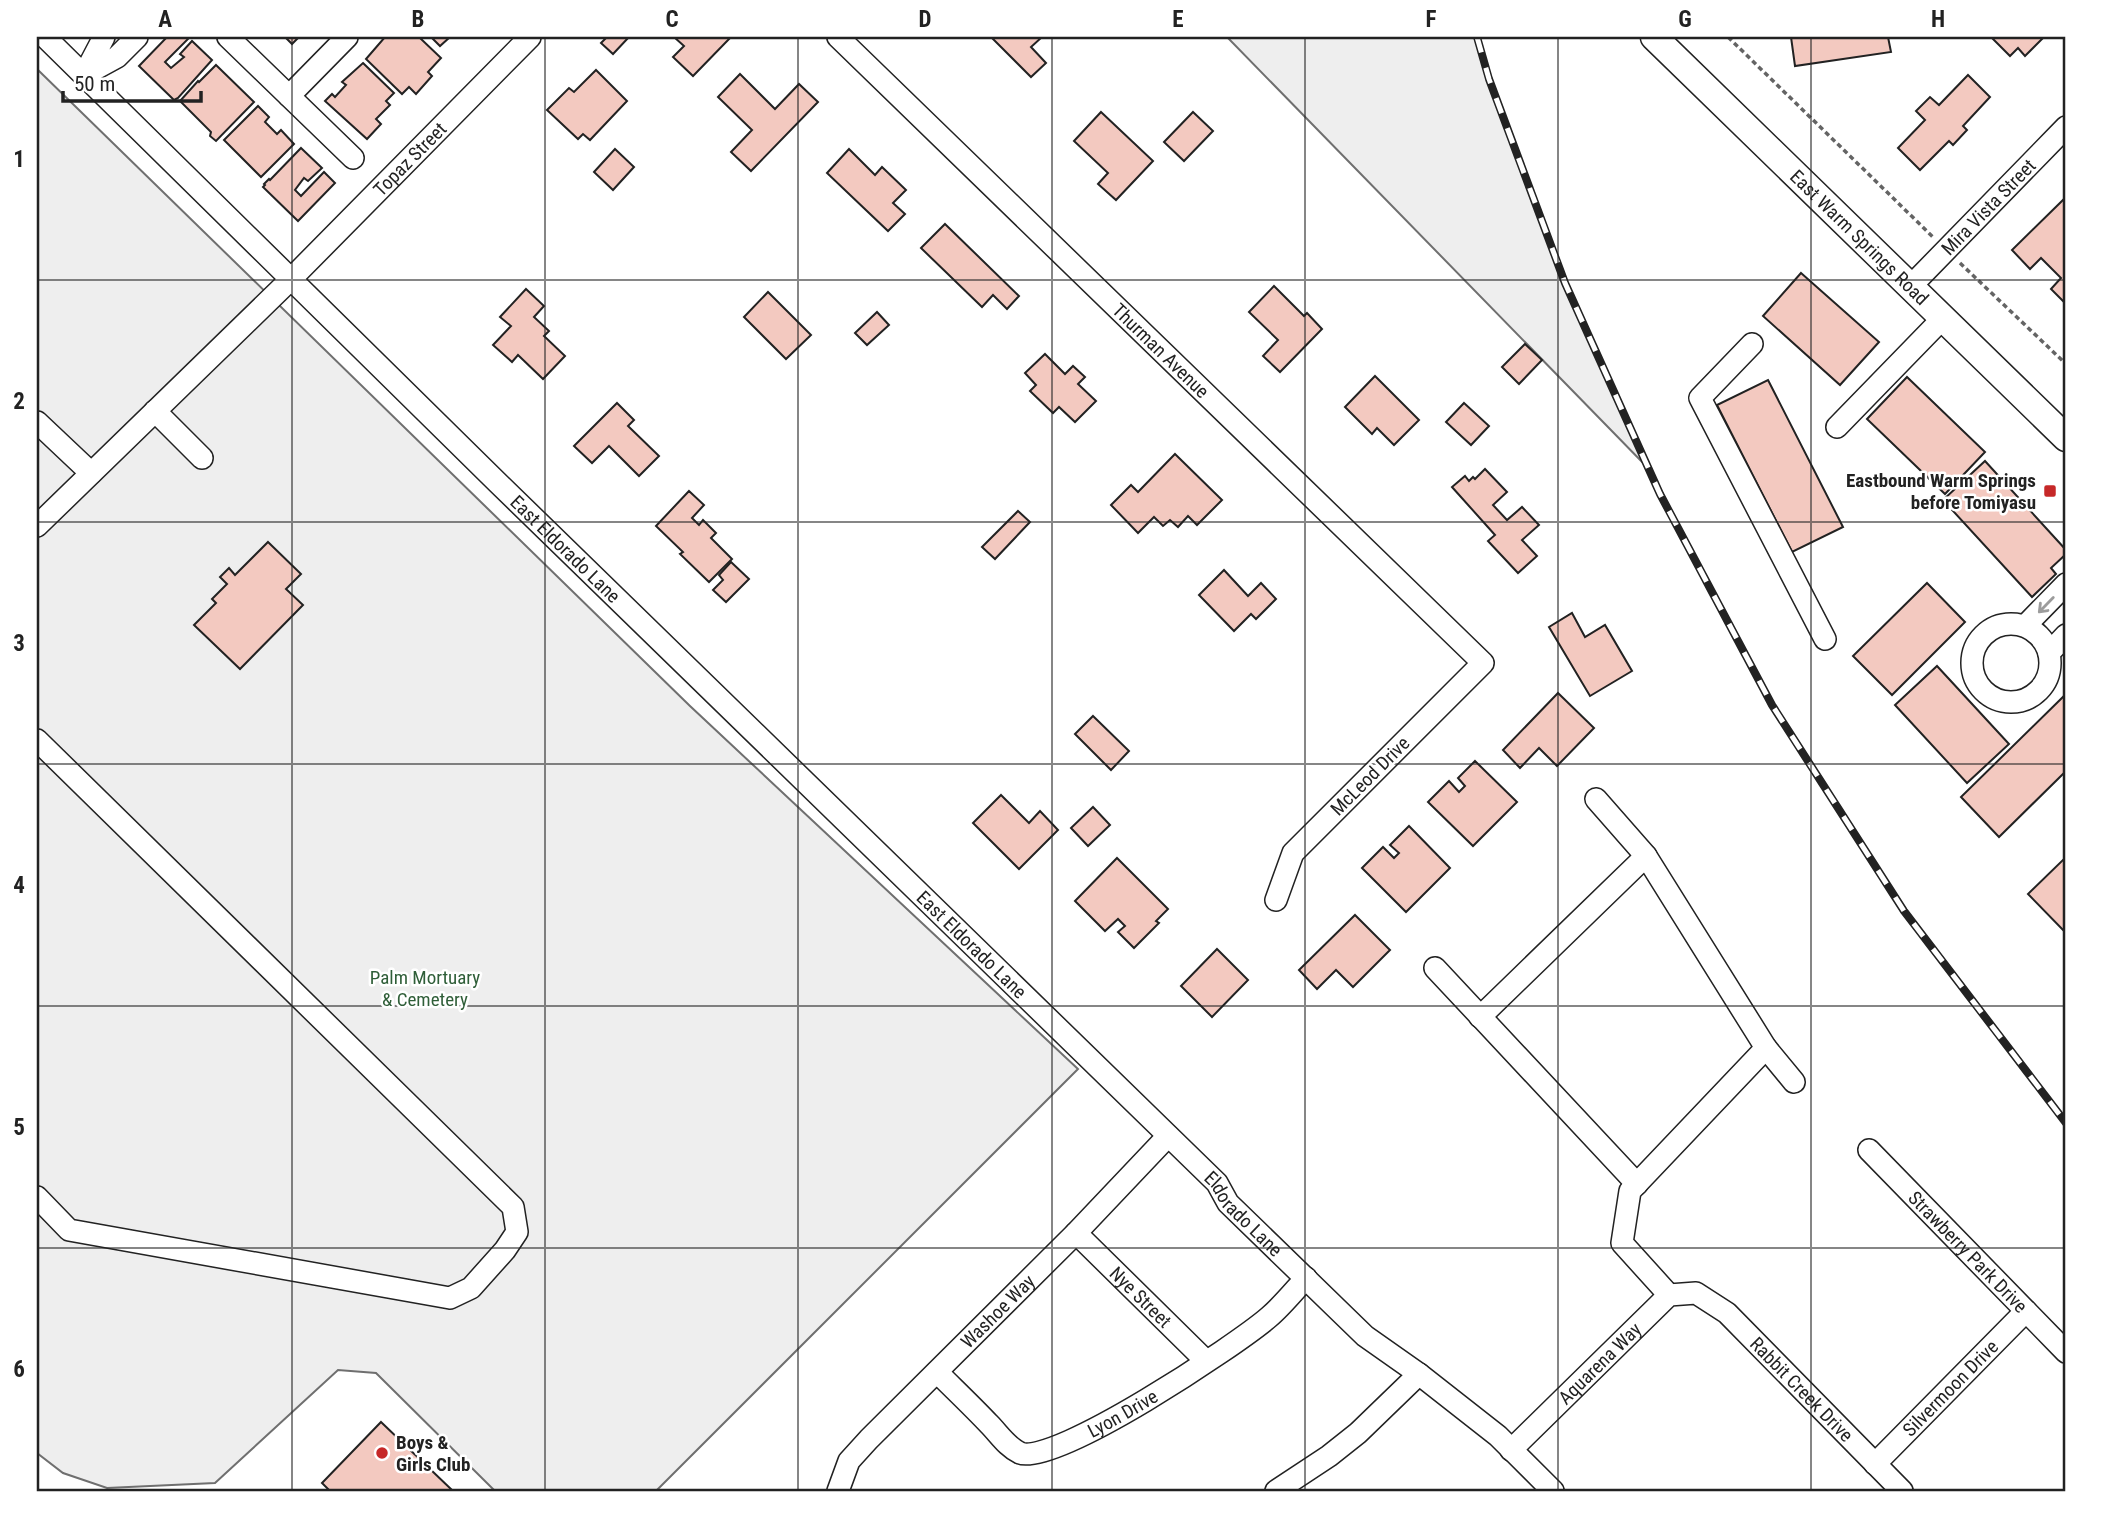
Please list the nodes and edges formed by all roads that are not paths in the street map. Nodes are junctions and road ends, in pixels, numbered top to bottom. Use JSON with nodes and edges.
{"nodes":[{"id":1,"x":46,"y":37,"type":"edge"},
{"id":2,"x":104,"y":37,"type":"edge"},
{"id":3,"x":137,"y":37,"type":"edge"},
{"id":4,"x":228,"y":37,"type":"edge"},
{"id":5,"x":347,"y":37,"type":"edge"},
{"id":6,"x":530,"y":37,"type":"edge"},
{"id":7,"x":838,"y":37,"type":"edge"},
{"id":8,"x":1654,"y":37,"type":"edge"},
{"id":9,"x":84,"y":75,"type":"junction"},
{"id":10,"x":289,"y":96,"type":"junction"},
{"id":11,"x":2066,"y":129,"type":"edge"},
{"id":12,"x":353,"y":158,"type":"dead end"},
{"id":13,"x":290,"y":280,"type":"junction"},
{"id":14,"x":1910,"y":287,"type":"junction"},
{"id":15,"x":1943,"y":318,"type":"junction"},
{"id":16,"x":1752,"y":344,"type":"dead end"},
{"id":17,"x":155,"y":411,"type":"junction"},
{"id":18,"x":37,"y":422,"type":"edge"},
{"id":19,"x":1837,"y":428,"type":"dead end"},
{"id":20,"x":2066,"y":438,"type":"edge"},
{"id":21,"x":202,"y":458,"type":"dead end"},
{"id":22,"x":91,"y":473,"type":"junction"},
{"id":23,"x":37,"y":526,"type":"edge"},
{"id":24,"x":2066,"y":584,"type":"edge"},
{"id":25,"x":2025,"y":626,"type":"junction"},
{"id":26,"x":2066,"y":635,"type":"edge"},
{"id":27,"x":1825,"y":639,"type":"dead end"},
{"id":28,"x":2049,"y":653,"type":"junction"},
{"id":29,"x":1483,"y":663,"type":"joint"},
{"id":30,"x":37,"y":740,"type":"edge"},
{"id":31,"x":1596,"y":799,"type":"dead end"},
{"id":32,"x":1646,"y":856,"type":"junction"},
{"id":33,"x":1276,"y":900,"type":"dead end"},
{"id":34,"x":1435,"y":968,"type":"dead end"},
{"id":35,"x":1480,"y":1017,"type":"junction"},
{"id":36,"x":1766,"y":1048,"type":"junction"},
{"id":37,"x":1089,"y":1058,"type":"joint"},
{"id":38,"x":1794,"y":1082,"type":"dead end"},
{"id":39,"x":1168,"y":1136,"type":"junction"},
{"id":40,"x":1869,"y":1150,"type":"dead end"},
{"id":41,"x":1637,"y":1184,"type":"junction"},
{"id":42,"x":37,"y":1197,"type":"edge"},
{"id":43,"x":1076,"y":1233,"type":"junction"},
{"id":44,"x":1306,"y":1278,"type":"junction"},
{"id":45,"x":1669,"y":1295,"type":"junction"},
{"id":46,"x":2026,"y":1311,"type":"junction"},
{"id":47,"x":2066,"y":1352,"type":"edge"},
{"id":48,"x":1206,"y":1361,"type":"junction"},
{"id":49,"x":1411,"y":1368,"type":"junction"},
{"id":50,"x":937,"y":1372,"type":"junction"},
{"id":51,"x":1511,"y":1450,"type":"junction"},
{"id":52,"x":1875,"y":1464,"type":"junction"},
{"id":53,"x":838,"y":1491,"type":"edge"},
{"id":54,"x":1276,"y":1491,"type":"edge"},
{"id":55,"x":1553,"y":1491,"type":"edge"},
{"id":56,"x":1902,"y":1491,"type":"edge"}],
"edges":[{"from":1,"to":9,"type":"street","name":"East Eldorado Lane"},
{"from":2,"to":9,"type":"street"},
{"from":3,"to":9,"type":"street"},
{"from":4,"to":10,"type":"street"},
{"from":5,"to":10,"type":"street"},
{"from":6,"to":13,"type":"street","name":"Topaz Street"},
{"from":7,"to":29,"type":"street","name":"Thurman Avenue"},
{"from":8,"to":14,"type":"main road","name":"East Warm Springs Road"},
{"from":9,"to":13,"type":"street","name":"East Eldorado Lane"},
{"from":10,"to":12,"type":"street"},
{"from":11,"to":14,"type":"street","name":"Mira Vista Street"},
{"from":13,"to":17,"type":"street","name":"Topaz Street"},
{"from":13,"to":37,"type":"street","name":"East Eldorado Lane"},
{"from":14,"to":15,"type":"main road","name":"East Warm Springs Road"},
{"from":15,"to":19,"type":"street"},
{"from":15,"to":20,"type":"main road","name":"East Warm Springs Road"},
{"from":16,"to":27,"type":"street"},
{"from":17,"to":21,"type":"street"},
{"from":17,"to":22,"type":"street","name":"Topaz Street"},
{"from":18,"to":22,"type":"street"},
{"from":22,"to":23,"type":"street","name":"Topaz Street"},
{"from":24,"to":25,"type":"street","one_way":true},
{"from":25,"to":28,"type":"street"},
{"from":25,"to":28,"type":"street"},
{"from":26,"to":28,"type":"street"},
{"from":29,"to":33,"type":"street","name":"McLeod Drive"},
{"from":30,"to":42,"type":"street"},
{"from":31,"to":32,"type":"street"},
{"from":32,"to":35,"type":"street"},
{"from":32,"to":36,"type":"street"},
{"from":34,"to":35,"type":"street"},
{"from":35,"to":41,"type":"street"},
{"from":36,"to":38,"type":"street"},
{"from":36,"to":41,"type":"street"},
{"from":37,"to":39,"type":"street","name":"Eldorado Lane"},
{"from":39,"to":43,"type":"street","name":"Washoe Way"},
{"from":39,"to":44,"type":"street","name":"Eldorado Lane"},
{"from":40,"to":46,"type":"street","name":"Strawberry Park Drive"},
{"from":41,"to":45,"type":"street"},
{"from":43,"to":48,"type":"street","name":"Nye Street"},
{"from":43,"to":50,"type":"street","name":"Washoe Way"},
{"from":44,"to":48,"type":"street","name":"Lyon Drive"},
{"from":44,"to":49,"type":"street","name":"Eldorado Lane"},
{"from":45,"to":51,"type":"street","name":"Aquarena Way"},
{"from":45,"to":52,"type":"street","name":"Rabbit Creek Drive"},
{"from":46,"to":47,"type":"street","name":"Strawberry Park Drive"},
{"from":46,"to":52,"type":"street","name":"Silvermoon Drive"},
{"from":48,"to":50,"type":"street","name":"Lyon Drive"},
{"from":49,"to":51,"type":"street"},
{"from":49,"to":54,"type":"street"},
{"from":50,"to":53,"type":"street","name":"Washoe Way"},
{"from":51,"to":55,"type":"street"},
{"from":52,"to":56,"type":"street","name":"Rabbit Creek Drive"}]}
